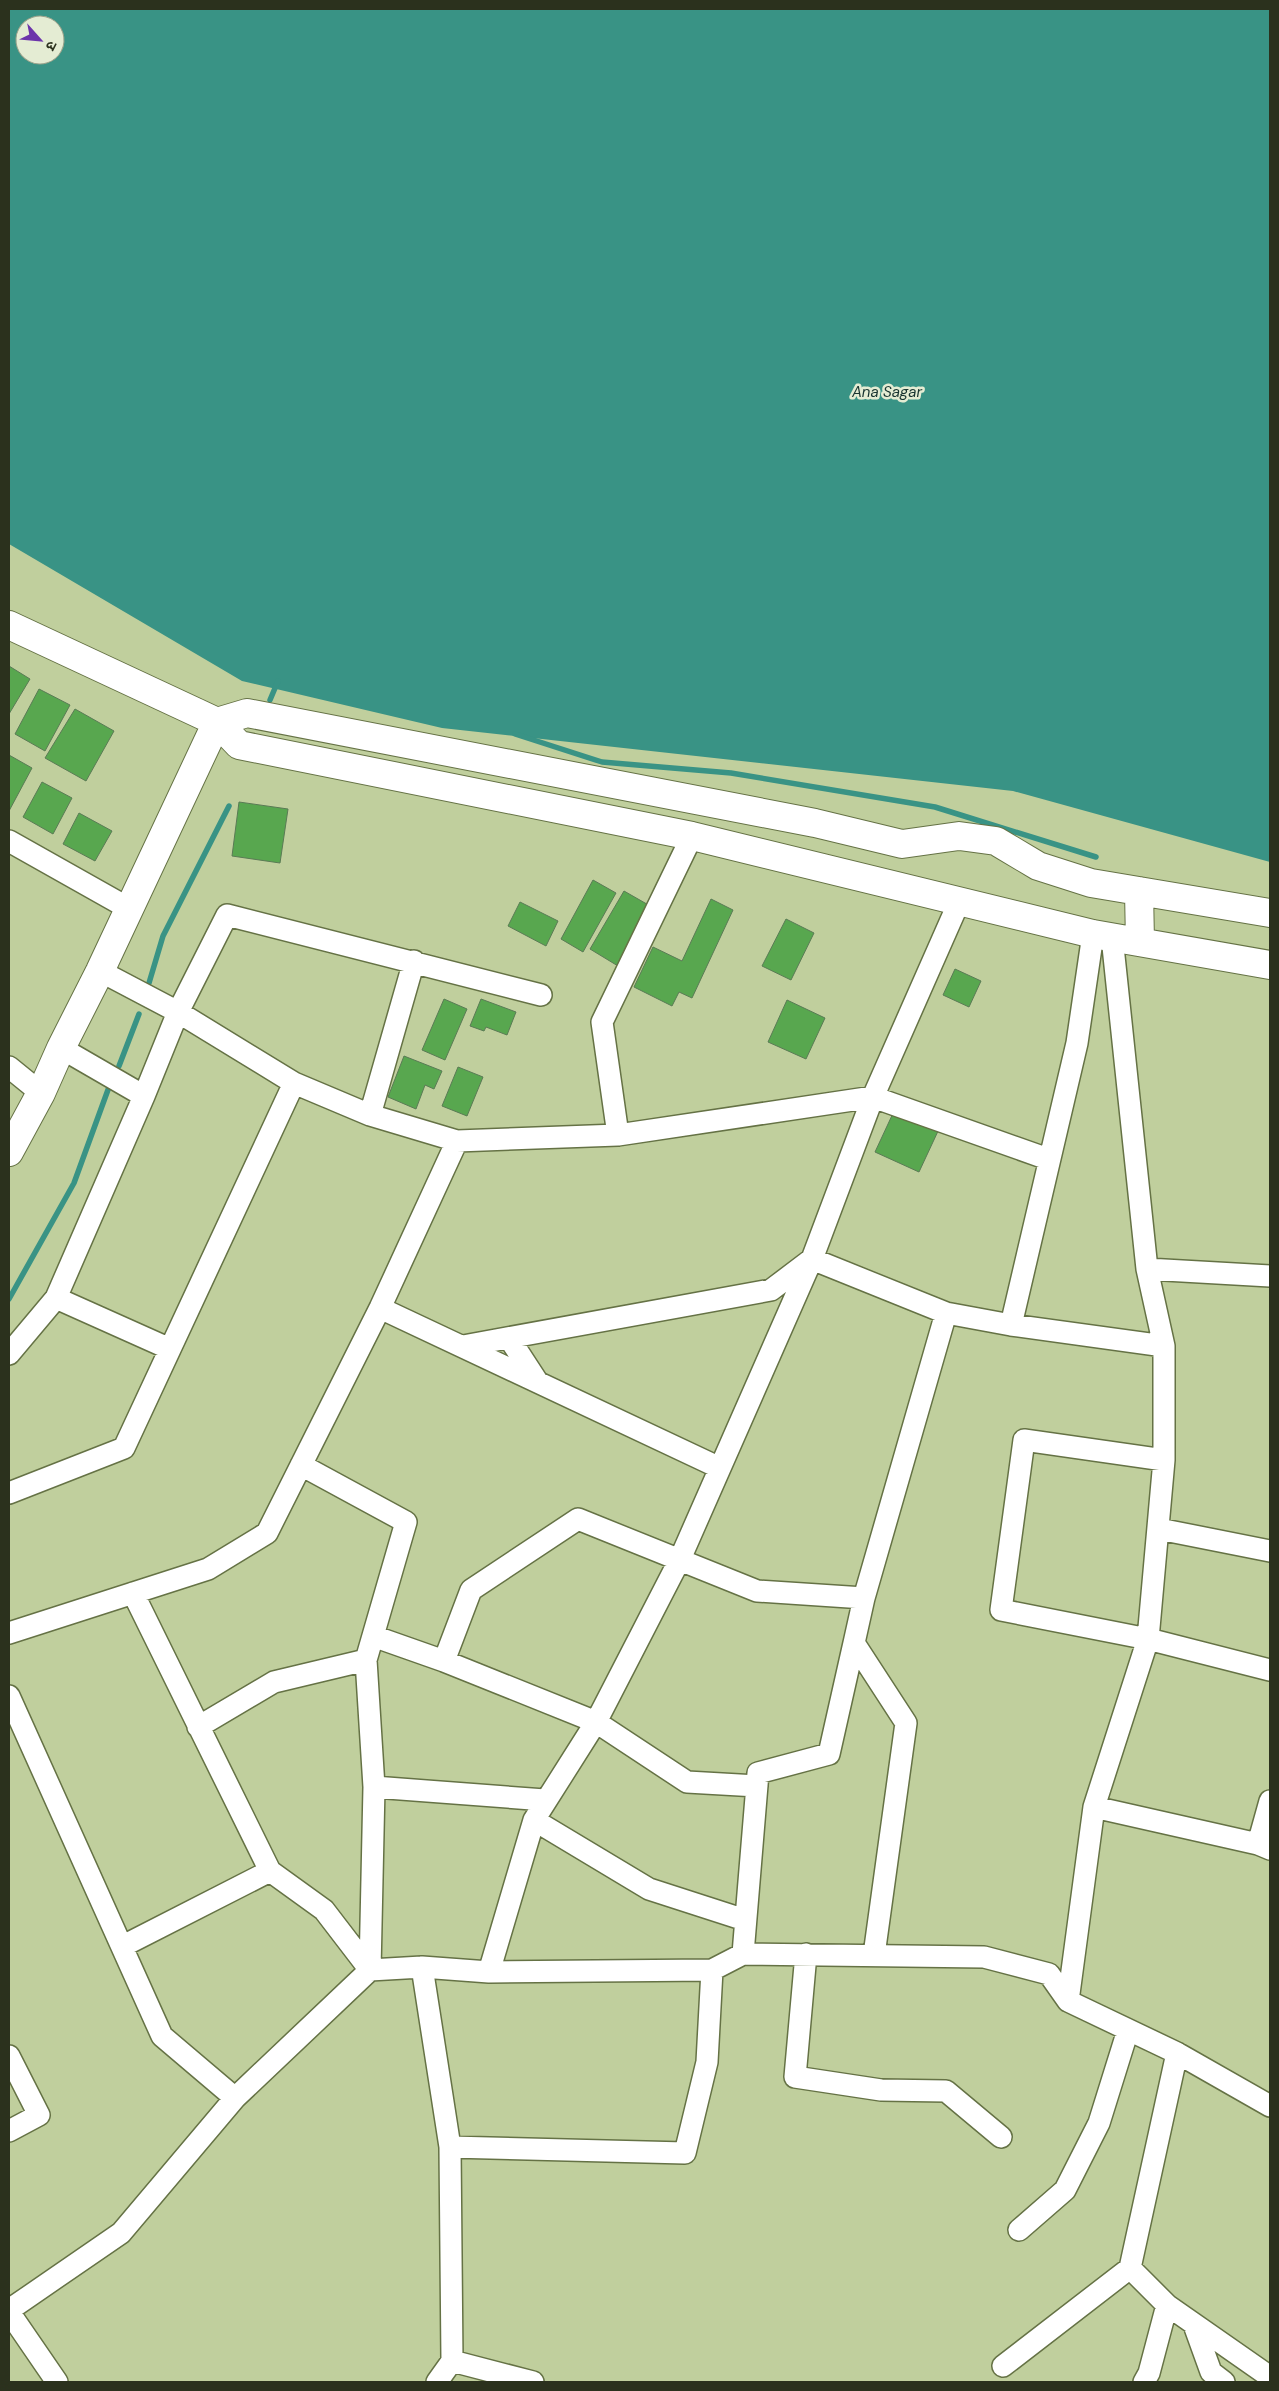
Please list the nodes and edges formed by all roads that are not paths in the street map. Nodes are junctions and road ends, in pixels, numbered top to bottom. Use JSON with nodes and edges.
{"nodes":[{"id":1,"x":9,"y":625,"type":"edge"},
{"id":2,"x":284,"y":720,"type":"junction"},
{"id":3,"x":217,"y":722,"type":"junction"},
{"id":4,"x":273,"y":752,"type":"junction"},
{"id":5,"x":692,"y":836,"type":"junction"},
{"id":6,"x":9,"y":841,"type":"edge"},
{"id":7,"x":1139,"y":891,"type":"junction"},
{"id":8,"x":959,"y":902,"type":"junction"},
{"id":9,"x":128,"y":908,"type":"junction"},
{"id":10,"x":1270,"y":914,"type":"edge"},
{"id":11,"x":1102,"y":936,"type":"junction"},
{"id":12,"x":1140,"y":942,"type":"junction"},
{"id":13,"x":414,"y":961,"type":"junction"},
{"id":14,"x":1270,"y":965,"type":"edge"},
{"id":15,"x":100,"y":971,"type":"junction"},
{"id":16,"x":541,"y":994,"type":"dead end"},
{"id":17,"x":178,"y":1012,"type":"junction"},
{"id":18,"x":61,"y":1048,"type":"junction"},
{"id":19,"x":9,"y":1067,"type":"edge"},
{"id":20,"x":294,"y":1083,"type":"junction"},
{"id":21,"x":41,"y":1093,"type":"junction"},
{"id":22,"x":144,"y":1096,"type":"junction"},
{"id":23,"x":873,"y":1097,"type":"junction"},
{"id":24,"x":370,"y":1115,"type":"junction"},
{"id":25,"x":618,"y":1136,"type":"junction"},
{"id":26,"x":457,"y":1141,"type":"junction"},
{"id":27,"x":9,"y":1152,"type":"edge"},
{"id":28,"x":1048,"y":1160,"type":"junction"},
{"id":29,"x":812,"y":1259,"type":"junction"},
{"id":30,"x":1147,"y":1269,"type":"junction"},
{"id":31,"x":1270,"y":1276,"type":"edge"},
{"id":32,"x":56,"y":1298,"type":"junction"},
{"id":33,"x":380,"y":1308,"type":"junction"},
{"id":34,"x":946,"y":1313,"type":"junction"},
{"id":35,"x":1011,"y":1324,"type":"junction"},
{"id":36,"x":509,"y":1338,"type":"junction"},
{"id":37,"x":463,"y":1346,"type":"junction"},
{"id":38,"x":1164,"y":1346,"type":"junction"},
{"id":39,"x":170,"y":1349,"type":"junction"},
{"id":40,"x":9,"y":1354,"type":"edge"},
{"id":41,"x":537,"y":1381,"type":"junction"},
{"id":42,"x":1164,"y":1460,"type":"junction"},
{"id":43,"x":301,"y":1465,"type":"junction"},
{"id":44,"x":720,"y":1468,"type":"junction"},
{"id":45,"x":9,"y":1493,"type":"edge"},
{"id":46,"x":1159,"y":1529,"type":"junction"},
{"id":47,"x":1270,"y":1551,"type":"edge"},
{"id":48,"x":680,"y":1559,"type":"junction"},
{"id":49,"x":134,"y":1593,"type":"junction"},
{"id":50,"x":864,"y":1598,"type":"junction"},
{"id":51,"x":9,"y":1633,"type":"edge"},
{"id":52,"x":373,"y":1636,"type":"junction"},
{"id":53,"x":1148,"y":1639,"type":"junction"},
{"id":54,"x":854,"y":1643,"type":"junction"},
{"id":55,"x":366,"y":1660,"type":"junction"},
{"id":56,"x":444,"y":1661,"type":"junction"},
{"id":57,"x":1270,"y":1670,"type":"edge"},
{"id":58,"x":9,"y":1696,"type":"edge"},
{"id":59,"x":596,"y":1722,"type":"junction"},
{"id":60,"x":198,"y":1726,"type":"junction"},
{"id":61,"x":757,"y":1786,"type":"junction"},
{"id":62,"x":374,"y":1787,"type":"junction"},
{"id":63,"x":545,"y":1800,"type":"junction"},
{"id":64,"x":1270,"y":1801,"type":"edge"},
{"id":65,"x":1094,"y":1807,"type":"junction"},
{"id":66,"x":534,"y":1820,"type":"junction"},
{"id":67,"x":1264,"y":1846,"type":"edge"},
{"id":68,"x":270,"y":1871,"type":"junction"},
{"id":69,"x":745,"y":1920,"type":"junction"},
{"id":70,"x":122,"y":1946,"type":"junction"},
{"id":71,"x":743,"y":1954,"type":"junction"},
{"id":72,"x":806,"y":1954,"type":"junction"},
{"id":73,"x":874,"y":1955,"type":"junction"},
{"id":74,"x":422,"y":1967,"type":"junction"},
{"id":75,"x":1073,"y":1968,"type":"junction"},
{"id":76,"x":370,"y":1970,"type":"junction"},
{"id":77,"x":712,"y":1970,"type":"junction"},
{"id":78,"x":489,"y":1972,"type":"junction"},
{"id":79,"x":1049,"y":1974,"type":"junction"},
{"id":80,"x":1068,"y":2001,"type":"junction"},
{"id":81,"x":1128,"y":2030,"type":"junction"},
{"id":82,"x":1177,"y":2053,"type":"junction"},
{"id":83,"x":9,"y":2056,"type":"edge"},
{"id":84,"x":235,"y":2098,"type":"junction"},
{"id":85,"x":1270,"y":2106,"type":"edge"},
{"id":86,"x":9,"y":2131,"type":"edge"},
{"id":87,"x":1000,"y":2137,"type":"dead end"},
{"id":88,"x":450,"y":2147,"type":"junction"},
{"id":89,"x":1019,"y":2230,"type":"dead end"},
{"id":90,"x":1130,"y":2268,"type":"junction"},
{"id":91,"x":1167,"y":2305,"type":"junction"},
{"id":92,"x":9,"y":2311,"type":"edge"},
{"id":93,"x":1194,"y":2325,"type":"junction"},
{"id":94,"x":452,"y":2361,"type":"junction"},
{"id":95,"x":1003,"y":2366,"type":"dead end"},
{"id":96,"x":1270,"y":2377,"type":"edge"},
{"id":97,"x":1214,"y":2379,"type":"edge"},
{"id":98,"x":58,"y":2382,"type":"edge"},
{"id":99,"x":436,"y":2382,"type":"edge"},
{"id":100,"x":533,"y":2382,"type":"edge"},
{"id":101,"x":1144,"y":2382,"type":"edge"}],
"edges":[{"from":1,"to":3,"type":"street"},
{"from":2,"to":3,"type":"street"},
{"from":2,"to":4,"type":"street"},
{"from":2,"to":7,"type":"street"},
{"from":3,"to":4,"type":"street"},
{"from":3,"to":9,"type":"street"},
{"from":4,"to":5,"type":"street"},
{"from":5,"to":8,"type":"street"},
{"from":5,"to":25,"type":"street"},
{"from":6,"to":9,"type":"street"},
{"from":7,"to":10,"type":"street"},
{"from":7,"to":12,"type":"street"},
{"from":8,"to":11,"type":"street"},
{"from":8,"to":23,"type":"street"},
{"from":9,"to":15,"type":"street"},
{"from":11,"to":12,"type":"street"},
{"from":11,"to":28,"type":"street"},
{"from":11,"to":30,"type":"street"},
{"from":12,"to":14,"type":"street"},
{"from":13,"to":16,"type":"street"},
{"from":13,"to":17,"type":"street"},
{"from":13,"to":24,"type":"street"},
{"from":15,"to":17,"type":"street"},
{"from":15,"to":18,"type":"street"},
{"from":17,"to":20,"type":"street"},
{"from":17,"to":22,"type":"street"},
{"from":18,"to":21,"type":"street"},
{"from":18,"to":22,"type":"street"},
{"from":19,"to":21,"type":"street"},
{"from":20,"to":24,"type":"street"},
{"from":20,"to":39,"type":"street"},
{"from":21,"to":27,"type":"street"},
{"from":22,"to":32,"type":"street"},
{"from":23,"to":25,"type":"street"},
{"from":23,"to":28,"type":"street"},
{"from":23,"to":29,"type":"street"},
{"from":24,"to":26,"type":"street"},
{"from":25,"to":26,"type":"street"},
{"from":26,"to":33,"type":"street"},
{"from":28,"to":35,"type":"street"},
{"from":29,"to":34,"type":"street"},
{"from":29,"to":36,"type":"street"},
{"from":29,"to":44,"type":"street"},
{"from":30,"to":31,"type":"street"},
{"from":30,"to":38,"type":"street"},
{"from":32,"to":39,"type":"street"},
{"from":32,"to":40,"type":"street"},
{"from":33,"to":37,"type":"street"},
{"from":33,"to":43,"type":"street"},
{"from":34,"to":35,"type":"street"},
{"from":34,"to":50,"type":"street"},
{"from":35,"to":38,"type":"street"},
{"from":36,"to":37,"type":"street"},
{"from":36,"to":41,"type":"street"},
{"from":37,"to":41,"type":"street"},
{"from":38,"to":42,"type":"street"},
{"from":39,"to":45,"type":"street"},
{"from":41,"to":44,"type":"street"},
{"from":42,"to":46,"type":"street"},
{"from":42,"to":53,"type":"street"},
{"from":43,"to":49,"type":"street"},
{"from":43,"to":52,"type":"street"},
{"from":44,"to":48,"type":"street"},
{"from":46,"to":47,"type":"street"},
{"from":46,"to":53,"type":"street"},
{"from":48,"to":50,"type":"street"},
{"from":48,"to":56,"type":"street"},
{"from":48,"to":59,"type":"street"},
{"from":49,"to":51,"type":"street"},
{"from":49,"to":60,"type":"street"},
{"from":50,"to":54,"type":"street"},
{"from":52,"to":55,"type":"street"},
{"from":52,"to":56,"type":"street"},
{"from":53,"to":57,"type":"street"},
{"from":53,"to":65,"type":"street"},
{"from":54,"to":61,"type":"street"},
{"from":54,"to":73,"type":"street"},
{"from":55,"to":60,"type":"street"},
{"from":55,"to":62,"type":"street"},
{"from":56,"to":59,"type":"street"},
{"from":58,"to":70,"type":"street"},
{"from":59,"to":61,"type":"street"},
{"from":59,"to":63,"type":"street"},
{"from":60,"to":68,"type":"street"},
{"from":61,"to":69,"type":"street"},
{"from":62,"to":63,"type":"street"},
{"from":62,"to":76,"type":"street"},
{"from":63,"to":66,"type":"street"},
{"from":64,"to":67,"type":"street"},
{"from":65,"to":67,"type":"street"},
{"from":65,"to":75,"type":"street"},
{"from":66,"to":69,"type":"street"},
{"from":66,"to":78,"type":"street"},
{"from":68,"to":70,"type":"street"},
{"from":68,"to":76,"type":"street"},
{"from":69,"to":71,"type":"street"},
{"from":70,"to":84,"type":"street"},
{"from":71,"to":72,"type":"street"},
{"from":71,"to":77,"type":"street"},
{"from":72,"to":73,"type":"street"},
{"from":72,"to":87,"type":"street"},
{"from":73,"to":79,"type":"street"},
{"from":74,"to":76,"type":"street"},
{"from":74,"to":78,"type":"street"},
{"from":74,"to":88,"type":"street"},
{"from":75,"to":79,"type":"street"},
{"from":75,"to":80,"type":"street"},
{"from":76,"to":84,"type":"street"},
{"from":77,"to":78,"type":"street"},
{"from":77,"to":88,"type":"street"},
{"from":79,"to":80,"type":"street"},
{"from":80,"to":81,"type":"street"},
{"from":81,"to":82,"type":"street"},
{"from":81,"to":89,"type":"street"},
{"from":82,"to":85,"type":"street"},
{"from":82,"to":90,"type":"street"},
{"from":83,"to":86,"type":"street"},
{"from":84,"to":92,"type":"street"},
{"from":88,"to":94,"type":"street"},
{"from":90,"to":91,"type":"street"},
{"from":90,"to":95,"type":"street"},
{"from":91,"to":93,"type":"street"},
{"from":91,"to":101,"type":"street"},
{"from":92,"to":98,"type":"street"},
{"from":93,"to":96,"type":"street"},
{"from":93,"to":97,"type":"street"},
{"from":94,"to":99,"type":"street"},
{"from":94,"to":100,"type":"street"}]}
